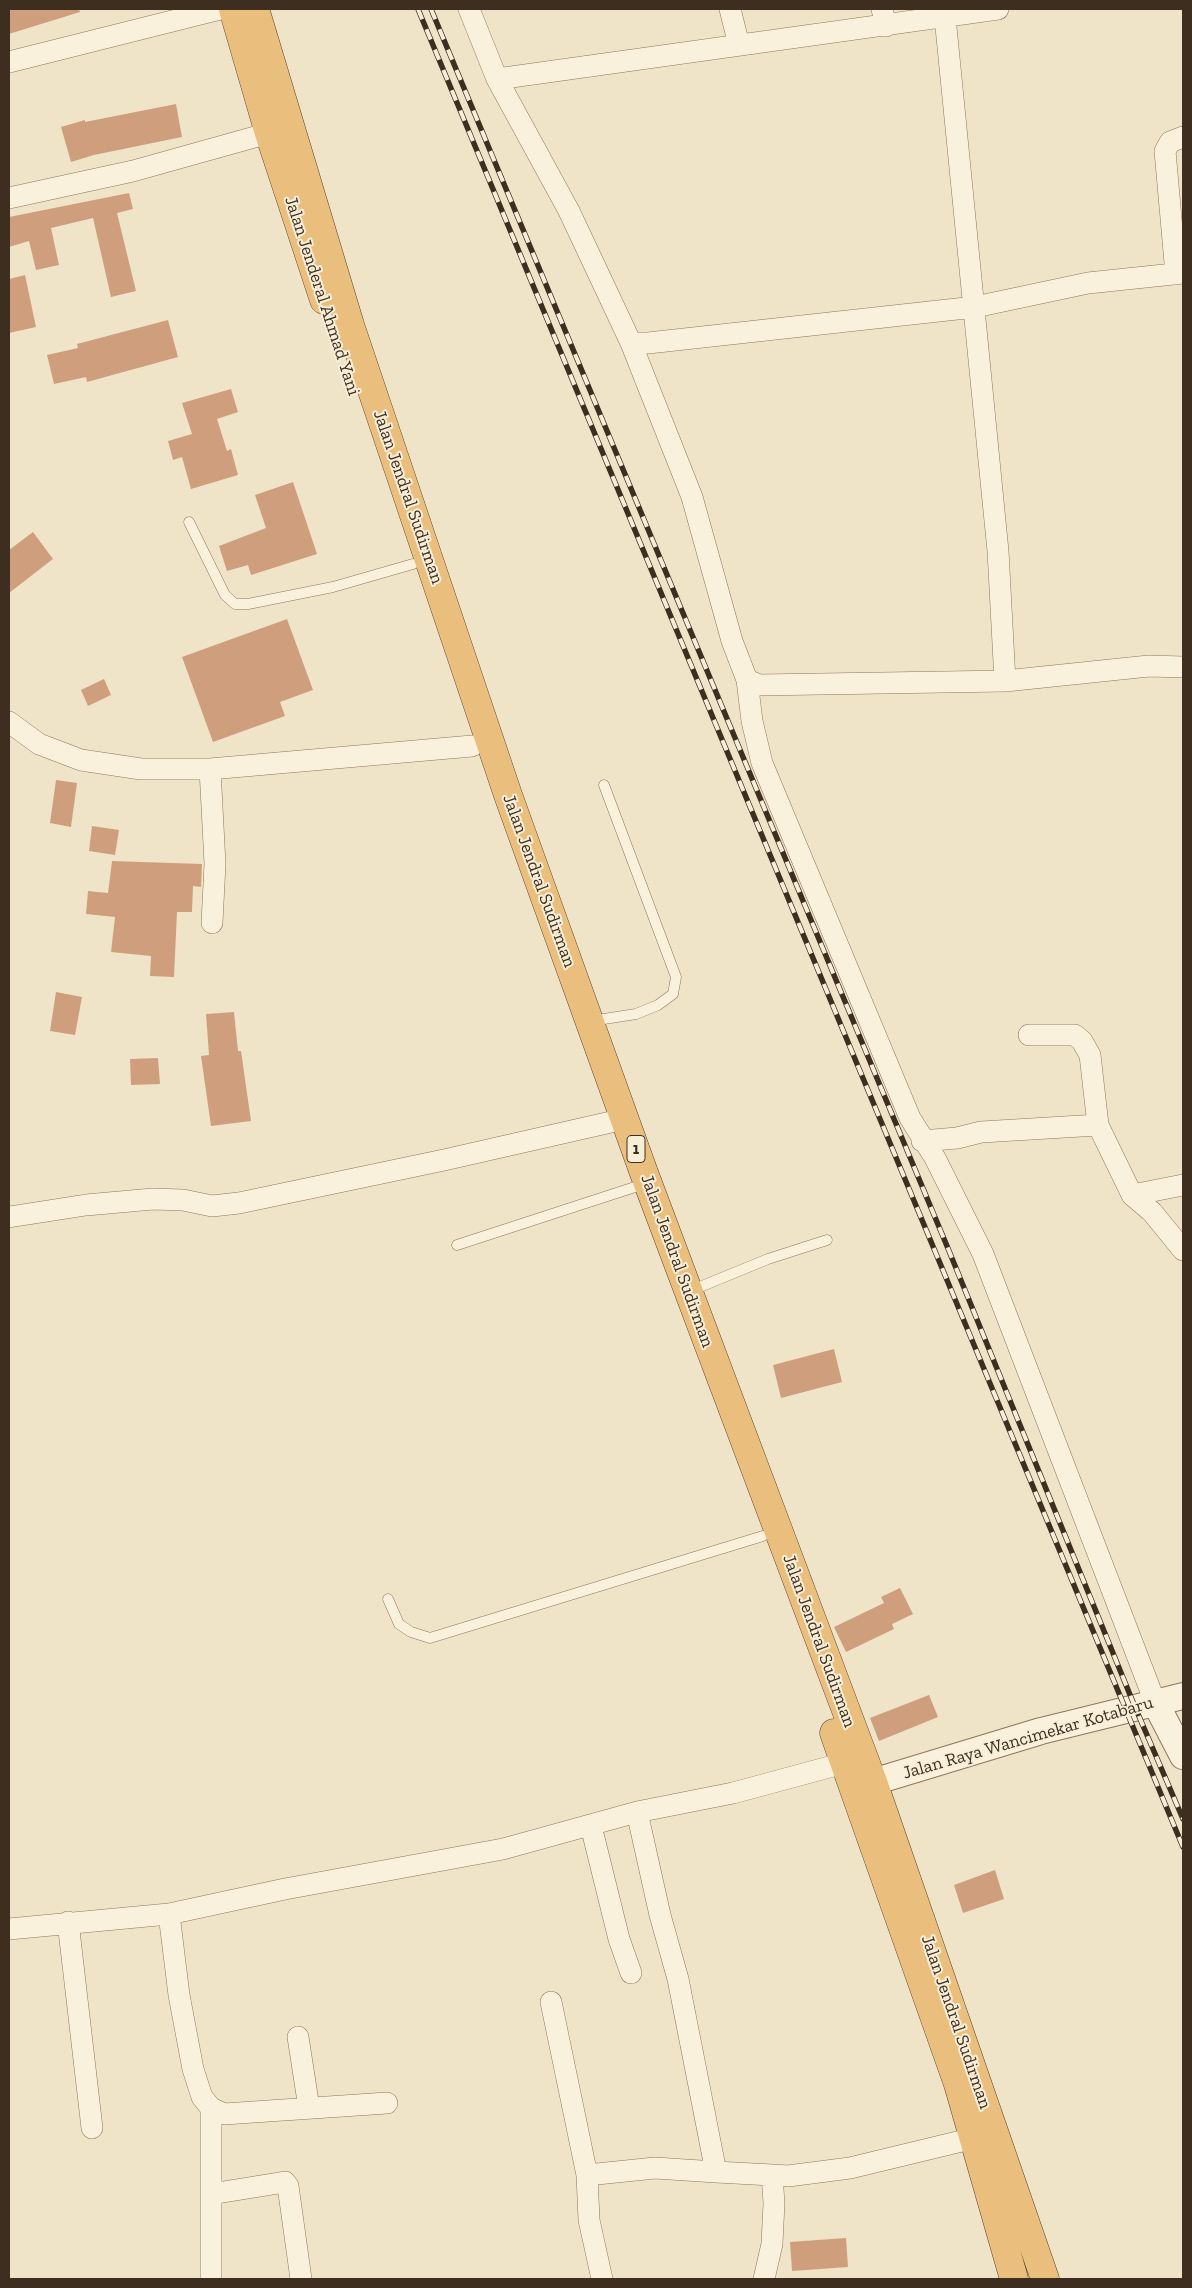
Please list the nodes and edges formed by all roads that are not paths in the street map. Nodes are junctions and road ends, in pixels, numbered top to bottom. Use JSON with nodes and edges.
{"nodes":[{"id":1,"x":220,"y":9,"type":"edge"},
{"id":2,"x":233,"y":9,"type":"edge"},
{"id":3,"x":255,"y":9,"type":"edge"},
{"id":4,"x":469,"y":9,"type":"edge"},
{"id":5,"x":730,"y":9,"type":"edge"},
{"id":6,"x":998,"y":9,"type":"edge"},
{"id":7,"x":884,"y":17,"type":"edge"},
{"id":8,"x":945,"y":17,"type":"junction"},
{"id":9,"x":739,"y":45,"type":"junction"},
{"id":10,"x":9,"y":62,"type":"edge"},
{"id":11,"x":497,"y":78,"type":"junction"},
{"id":12,"x":269,"y":133,"type":"junction"},
{"id":13,"x":1183,"y":137,"type":"edge"},
{"id":14,"x":9,"y":198,"type":"edge"},
{"id":15,"x":1180,"y":273,"type":"edge"},
{"id":16,"x":975,"y":307,"type":"junction"},
{"id":17,"x":631,"y":343,"type":"junction"},
{"id":18,"x":189,"y":522,"type":"dead end"},
{"id":19,"x":413,"y":564,"type":"junction"},
{"id":20,"x":1183,"y":667,"type":"edge"},
{"id":21,"x":747,"y":680,"type":"junction"},
{"id":22,"x":1005,"y":680,"type":"junction"},
{"id":23,"x":9,"y":722,"type":"edge"},
{"id":24,"x":472,"y":746,"type":"junction"},
{"id":25,"x":210,"y":769,"type":"junction"},
{"id":26,"x":604,"y":785,"type":"dead end"},
{"id":27,"x":212,"y":923,"type":"dead end"},
{"id":28,"x":590,"y":1021,"type":"junction"},
{"id":29,"x":1029,"y":1035,"type":"dead end"},
{"id":30,"x":611,"y":1122,"type":"junction"},
{"id":31,"x":1098,"y":1125,"type":"junction"},
{"id":32,"x":922,"y":1141,"type":"junction"},
{"id":33,"x":1183,"y":1185,"type":"edge"},
{"id":34,"x":635,"y":1187,"type":"junction"},
{"id":35,"x":1132,"y":1195,"type":"junction"},
{"id":36,"x":9,"y":1217,"type":"edge"},
{"id":37,"x":827,"y":1240,"type":"dead end"},
{"id":38,"x":457,"y":1245,"type":"dead end"},
{"id":39,"x":1183,"y":1250,"type":"edge"},
{"id":40,"x":689,"y":1292,"type":"junction"},
{"id":41,"x":763,"y":1536,"type":"junction"},
{"id":42,"x":388,"y":1598,"type":"dead end"},
{"id":43,"x":1183,"y":1696,"type":"edge"},
{"id":44,"x":1155,"y":1702,"type":"junction"},
{"id":45,"x":1183,"y":1756,"type":"edge"},
{"id":46,"x":844,"y":1763,"type":"junction"},
{"id":47,"x":873,"y":1782,"type":"junction"},
{"id":48,"x":637,"y":1812,"type":"junction"},
{"id":49,"x":591,"y":1826,"type":"junction"},
{"id":50,"x":170,"y":1914,"type":"junction"},
{"id":51,"x":68,"y":1922,"type":"junction"},
{"id":52,"x":9,"y":1929,"type":"edge"},
{"id":53,"x":631,"y":1973,"type":"dead end"},
{"id":54,"x":551,"y":2002,"type":"dead end"},
{"id":55,"x":298,"y":2037,"type":"dead end"},
{"id":56,"x":387,"y":2103,"type":"dead end"},
{"id":57,"x":211,"y":2108,"type":"junction"},
{"id":58,"x":309,"y":2108,"type":"junction"},
{"id":59,"x":92,"y":2128,"type":"dead end"},
{"id":60,"x":974,"y":2138,"type":"junction"},
{"id":61,"x":716,"y":2172,"type":"junction"},
{"id":62,"x":587,"y":2175,"type":"junction"},
{"id":63,"x":772,"y":2175,"type":"junction"},
{"id":64,"x":211,"y":2194,"type":"junction"},
{"id":65,"x":211,"y":2279,"type":"edge"},
{"id":66,"x":301,"y":2279,"type":"edge"},
{"id":67,"x":602,"y":2279,"type":"edge"},
{"id":68,"x":764,"y":2279,"type":"edge"},
{"id":69,"x":1014,"y":2279,"type":"edge"},
{"id":70,"x":1044,"y":2279,"type":"edge"}],
"edges":[{"from":1,"to":10,"type":"street"},
{"from":2,"to":12,"type":"highway","name":"Jalan Jenderal Ahmad Yani","number":"1"},
{"from":3,"to":28,"type":"highway","name":"Jalan Jendral Sudirman","number":"1"},
{"from":4,"to":11,"type":"street"},
{"from":5,"to":9,"type":"street"},
{"from":6,"to":8,"type":"street"},
{"from":7,"to":8,"type":"street"},
{"from":7,"to":9,"type":"street"},
{"from":8,"to":16,"type":"street"},
{"from":9,"to":11,"type":"street"},
{"from":11,"to":17,"type":"street"},
{"from":12,"to":14,"type":"street"},
{"from":12,"to":19,"type":"highway","name":"Jalan Jenderal Ahmad Yani","number":"1"},
{"from":13,"to":15,"type":"street"},
{"from":15,"to":16,"type":"street"},
{"from":16,"to":17,"type":"street"},
{"from":16,"to":22,"type":"street"},
{"from":17,"to":21,"type":"street"},
{"from":18,"to":19,"type":"lane"},
{"from":19,"to":24,"type":"highway","name":"Jalan Jenderal Ahmad Yani","number":"1"},
{"from":20,"to":22,"type":"street"},
{"from":21,"to":22,"type":"street"},
{"from":21,"to":32,"type":"street"},
{"from":23,"to":25,"type":"street"},
{"from":24,"to":25,"type":"street"},
{"from":24,"to":30,"type":"highway","name":"Jalan Jenderal Ahmad Yani","number":"1"},
{"from":25,"to":27,"type":"street"},
{"from":26,"to":28,"type":"lane"},
{"from":28,"to":40,"type":"highway","name":"Jalan Jendral Sudirman","number":"1"},
{"from":29,"to":31,"type":"street"},
{"from":30,"to":34,"type":"highway","name":"Jalan Jenderal Ahmad Yani","number":"1"},
{"from":30,"to":36,"type":"street"},
{"from":31,"to":32,"type":"street"},
{"from":31,"to":35,"type":"street"},
{"from":32,"to":44,"type":"street"},
{"from":33,"to":35,"type":"street"},
{"from":34,"to":38,"type":"lane"},
{"from":34,"to":41,"type":"highway","name":"Jalan Jenderal Ahmad Yani","number":"1"},
{"from":35,"to":39,"type":"street"},
{"from":37,"to":40,"type":"lane"},
{"from":40,"to":47,"type":"highway","name":"Jalan Jendral Sudirman","number":"1"},
{"from":41,"to":42,"type":"lane"},
{"from":41,"to":46,"type":"highway","name":"Jalan Jenderal Ahmad Yani","number":"1"},
{"from":43,"to":44,"type":"street","name":"Jalan Raya Wancimekar Kotabaru"},
{"from":44,"to":45,"type":"street"},
{"from":44,"to":47,"type":"street","name":"Jalan Raya Wancimekar Kotabaru"},
{"from":46,"to":48,"type":"street"},
{"from":46,"to":60,"type":"highway","name":"Jalan Jenderal Ahmad Yani","number":"1"},
{"from":47,"to":70,"type":"highway","name":"Jalan Jendral Sudirman","number":"1"},
{"from":48,"to":49,"type":"street"},
{"from":48,"to":61,"type":"street"},
{"from":49,"to":50,"type":"street"},
{"from":49,"to":53,"type":"street"},
{"from":50,"to":51,"type":"street"},
{"from":50,"to":57,"type":"street"},
{"from":51,"to":52,"type":"street"},
{"from":51,"to":59,"type":"street"},
{"from":54,"to":62,"type":"street"},
{"from":55,"to":58,"type":"street"},
{"from":56,"to":58,"type":"street"},
{"from":57,"to":58,"type":"street"},
{"from":57,"to":64,"type":"street"},
{"from":60,"to":63,"type":"street"},
{"from":60,"to":69,"type":"highway","name":"Jalan Jenderal Ahmad Yani","number":"1"},
{"from":61,"to":62,"type":"street"},
{"from":61,"to":63,"type":"street"},
{"from":62,"to":67,"type":"street"},
{"from":63,"to":68,"type":"street"},
{"from":64,"to":65,"type":"street"},
{"from":64,"to":66,"type":"street"}]}
